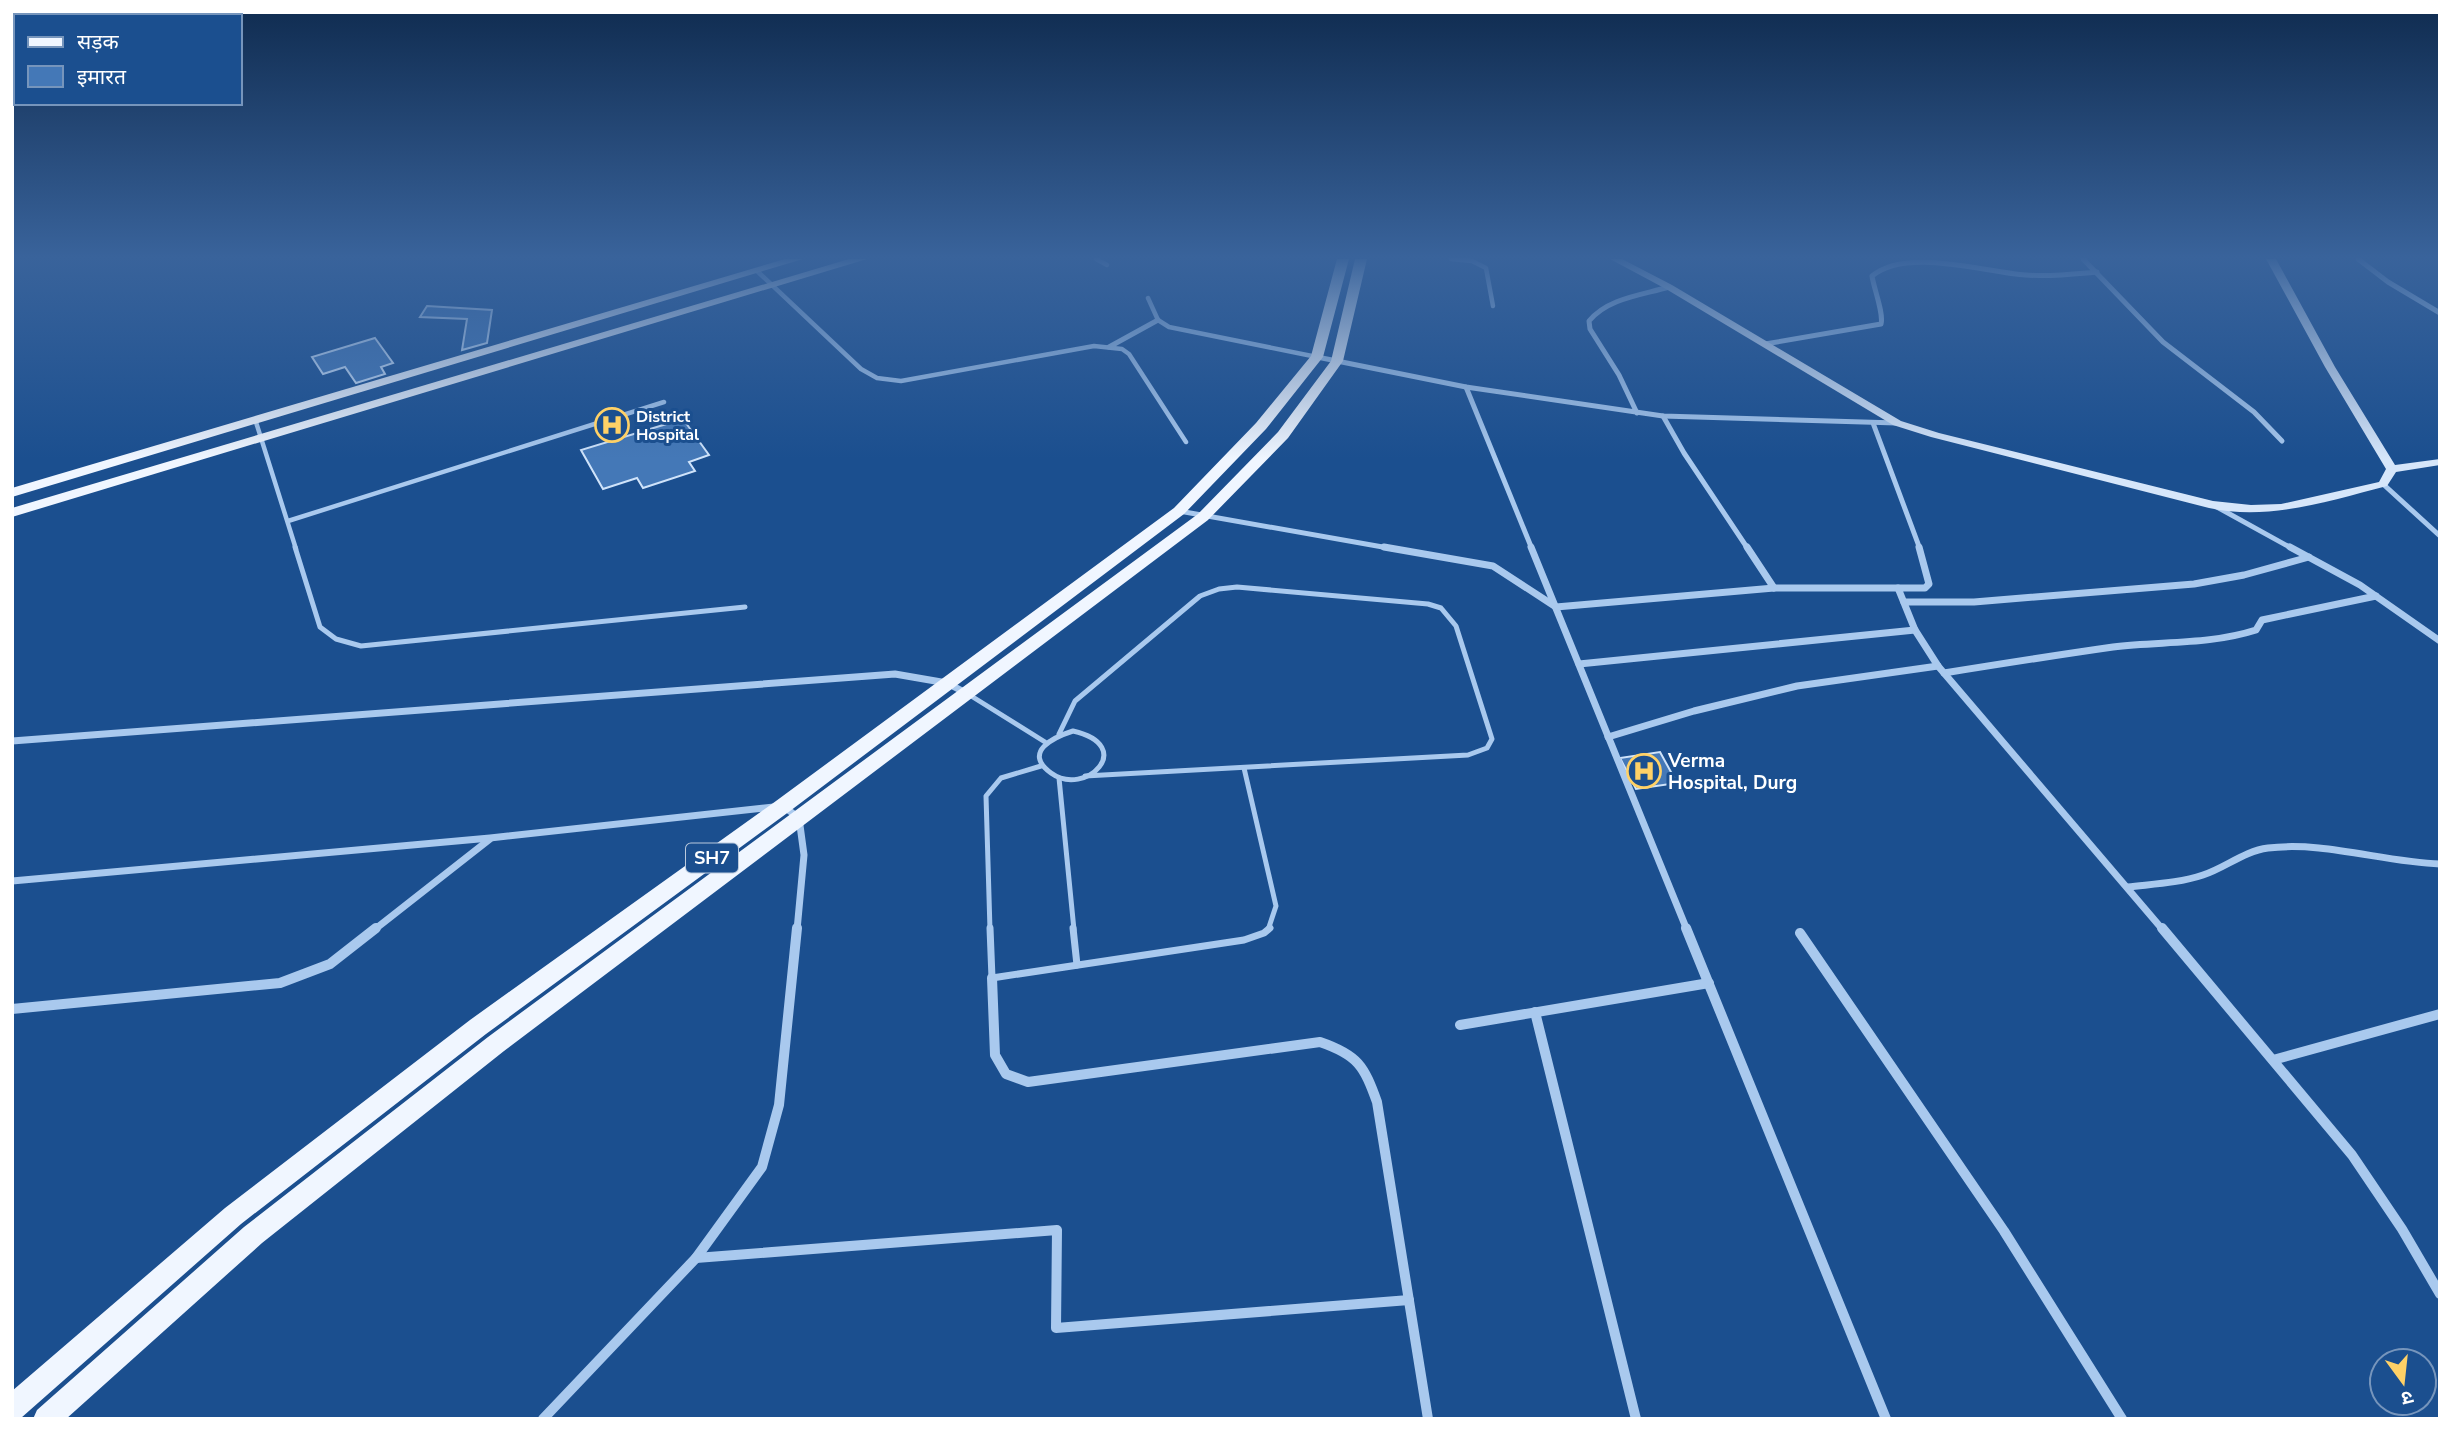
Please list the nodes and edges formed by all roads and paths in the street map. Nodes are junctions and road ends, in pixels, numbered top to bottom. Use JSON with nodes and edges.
{"nodes":[{"id":1,"x":571,"y":326,"type":"edge"},
{"id":2,"x":637,"y":326,"type":"edge"},
{"id":3,"x":814,"y":326,"type":"edge"},
{"id":4,"x":1148,"y":326,"type":"edge"},
{"id":5,"x":1167,"y":326,"type":"edge"},
{"id":6,"x":1332,"y":326,"type":"edge"},
{"id":7,"x":1338,"y":326,"type":"edge"},
{"id":8,"x":1590,"y":326,"type":"edge"},
{"id":9,"x":1734,"y":326,"type":"edge"},
{"id":10,"x":1871,"y":326,"type":"edge"},
{"id":11,"x":2148,"y":326,"type":"edge"},
{"id":12,"x":2307,"y":326,"type":"edge"},
{"id":13,"x":1765,"y":344,"type":"junction"},
{"id":14,"x":1109,"y":347,"type":"junction"},
{"id":15,"x":1327,"y":359,"type":"junction"},
{"id":16,"x":1466,"y":387,"type":"junction"},
{"id":17,"x":664,"y":402,"type":"dead end"},
{"id":18,"x":1637,"y":413,"type":"junction"},
{"id":19,"x":1663,"y":416,"type":"junction"},
{"id":20,"x":255,"y":419,"type":"junction"},
{"id":21,"x":1873,"y":423,"type":"junction"},
{"id":22,"x":1897,"y":423,"type":"junction"},
{"id":23,"x":262,"y":438,"type":"junction"},
{"id":24,"x":2282,"y":441,"type":"dead end"},
{"id":25,"x":1186,"y":442,"type":"dead end"},
{"id":26,"x":2440,"y":462,"type":"edge"},
{"id":27,"x":2392,"y":469,"type":"junction"},
{"id":28,"x":2383,"y":484,"type":"junction"},
{"id":29,"x":12,"y":493,"type":"edge"},
{"id":30,"x":2214,"y":505,"type":"junction"},
{"id":31,"x":1179,"y":511,"type":"junction"},
{"id":32,"x":12,"y":513,"type":"edge"},
{"id":33,"x":1203,"y":517,"type":"junction"},
{"id":34,"x":288,"y":521,"type":"junction"},
{"id":35,"x":2440,"y":536,"type":"edge"},
{"id":36,"x":2309,"y":557,"type":"junction"},
{"id":37,"x":1898,"y":588,"type":"junction"},
{"id":38,"x":1774,"y":589,"type":"junction"},
{"id":39,"x":2376,"y":596,"type":"junction"},
{"id":40,"x":1904,"y":602,"type":"junction"},
{"id":41,"x":745,"y":607,"type":"dead end"},
{"id":42,"x":1556,"y":607,"type":"junction"},
{"id":43,"x":1915,"y":630,"type":"junction"},
{"id":44,"x":2440,"y":642,"type":"edge"},
{"id":45,"x":1579,"y":664,"type":"junction"},
{"id":46,"x":1941,"y":669,"type":"junction"},
{"id":47,"x":947,"y":682,"type":"junction"},
{"id":48,"x":966,"y":692,"type":"junction"},
{"id":49,"x":1059,"y":734,"type":"junction"},
{"id":50,"x":1608,"y":737,"type":"junction"},
{"id":51,"x":12,"y":741,"type":"edge"},
{"id":52,"x":1045,"y":742,"type":"junction"},
{"id":53,"x":1041,"y":766,"type":"junction"},
{"id":54,"x":1244,"y":768,"type":"junction"},
{"id":55,"x":1085,"y":776,"type":"junction"},
{"id":56,"x":1059,"y":778,"type":"junction"},
{"id":57,"x":791,"y":812,"type":"junction"},
{"id":58,"x":490,"y":838,"type":"junction"},
{"id":59,"x":2440,"y":864,"type":"edge"},
{"id":60,"x":12,"y":881,"type":"edge"},
{"id":61,"x":2128,"y":887,"type":"junction"},
{"id":62,"x":1800,"y":933,"type":"dead end"},
{"id":63,"x":1077,"y":965,"type":"junction"},
{"id":64,"x":992,"y":978,"type":"junction"},
{"id":65,"x":1709,"y":983,"type":"junction"},
{"id":66,"x":12,"y":1009,"type":"edge"},
{"id":67,"x":1535,"y":1012,"type":"junction"},
{"id":68,"x":2440,"y":1014,"type":"edge"},
{"id":69,"x":1460,"y":1025,"type":"dead end"},
{"id":70,"x":2273,"y":1060,"type":"junction"},
{"id":71,"x":696,"y":1258,"type":"junction"},
{"id":72,"x":2440,"y":1294,"type":"edge"},
{"id":73,"x":1409,"y":1300,"type":"junction"},
{"id":74,"x":12,"y":1409,"type":"edge"},
{"id":75,"x":46,"y":1419,"type":"edge"},
{"id":76,"x":544,"y":1419,"type":"edge"},
{"id":77,"x":1428,"y":1419,"type":"edge"},
{"id":78,"x":1636,"y":1419,"type":"edge"},
{"id":79,"x":1886,"y":1419,"type":"edge"},
{"id":80,"x":2122,"y":1419,"type":"edge"}],
"edges":[{"from":1,"to":20,"type":"main road"},
{"from":2,"to":23,"type":"main road"},
{"from":3,"to":14,"type":"lane"},
{"from":4,"to":14,"type":"street"},
{"from":5,"to":15,"type":"lane"},
{"from":6,"to":15,"type":"main road","number":"SH7"},
{"from":7,"to":15,"type":"main road","number":"SH7"},
{"from":8,"to":18,"type":"street"},
{"from":9,"to":13,"type":"street"},
{"from":10,"to":13,"type":"street"},
{"from":11,"to":24,"type":"street"},
{"from":12,"to":27,"type":"street"},
{"from":13,"to":22,"type":"street"},
{"from":14,"to":25,"type":"lane"},
{"from":15,"to":16,"type":"street"},
{"from":15,"to":31,"type":"main road","number":"SH7"},
{"from":15,"to":33,"type":"main road","number":"SH7"},
{"from":16,"to":18,"type":"street"},
{"from":16,"to":42,"type":"street"},
{"from":17,"to":34,"type":"lane"},
{"from":18,"to":19,"type":"street"},
{"from":19,"to":21,"type":"street"},
{"from":19,"to":38,"type":"street"},
{"from":20,"to":23,"type":"lane"},
{"from":20,"to":29,"type":"main road"},
{"from":21,"to":22,"type":"street"},
{"from":21,"to":37,"type":"street"},
{"from":22,"to":30,"type":"street"},
{"from":23,"to":32,"type":"main road"},
{"from":23,"to":34,"type":"lane"},
{"from":26,"to":27,"type":"street"},
{"from":27,"to":28,"type":"street"},
{"from":28,"to":30,"type":"street"},
{"from":28,"to":35,"type":"street"},
{"from":30,"to":36,"type":"street"},
{"from":31,"to":33,"type":"street"},
{"from":31,"to":47,"type":"main road","number":"SH7"},
{"from":33,"to":42,"type":"street"},
{"from":33,"to":48,"type":"main road","number":"SH7"},
{"from":34,"to":41,"type":"lane"},
{"from":36,"to":39,"type":"street"},
{"from":36,"to":40,"type":"street"},
{"from":37,"to":38,"type":"street"},
{"from":37,"to":40,"type":"street"},
{"from":38,"to":42,"type":"street"},
{"from":39,"to":44,"type":"street"},
{"from":39,"to":46,"type":"street"},
{"from":40,"to":43,"type":"street"},
{"from":42,"to":45,"type":"street"},
{"from":43,"to":45,"type":"street"},
{"from":43,"to":46,"type":"street"},
{"from":45,"to":50,"type":"street"},
{"from":46,"to":50,"type":"street"},
{"from":46,"to":61,"type":"street"},
{"from":47,"to":48,"type":"street"},
{"from":47,"to":51,"type":"street"},
{"from":47,"to":57,"type":"main road","number":"SH7"},
{"from":48,"to":52,"type":"lane"},
{"from":48,"to":57,"type":"main road","number":"SH7"},
{"from":49,"to":52,"type":"lane"},
{"from":49,"to":54,"type":"lane"},
{"from":49,"to":55,"type":"lane"},
{"from":50,"to":65,"type":"street"},
{"from":52,"to":53,"type":"lane"},
{"from":53,"to":56,"type":"lane"},
{"from":53,"to":64,"type":"lane"},
{"from":54,"to":55,"type":"lane"},
{"from":54,"to":63,"type":"lane"},
{"from":55,"to":56,"type":"lane"},
{"from":56,"to":63,"type":"lane"},
{"from":57,"to":58,"type":"street"},
{"from":57,"to":71,"type":"street"},
{"from":57,"to":74,"type":"main road","number":"SH7"},
{"from":57,"to":75,"type":"main road","number":"SH7"},
{"from":58,"to":60,"type":"street"},
{"from":58,"to":66,"type":"street"},
{"from":59,"to":61,"type":"street"},
{"from":61,"to":70,"type":"street"},
{"from":62,"to":80,"type":"street"},
{"from":63,"to":64,"type":"lane"},
{"from":64,"to":73,"type":"street"},
{"from":65,"to":67,"type":"street"},
{"from":65,"to":79,"type":"street"},
{"from":67,"to":69,"type":"street"},
{"from":67,"to":78,"type":"street"},
{"from":68,"to":70,"type":"street"},
{"from":70,"to":72,"type":"street"},
{"from":71,"to":73,"type":"street"},
{"from":71,"to":76,"type":"street"},
{"from":73,"to":77,"type":"street"}]}
